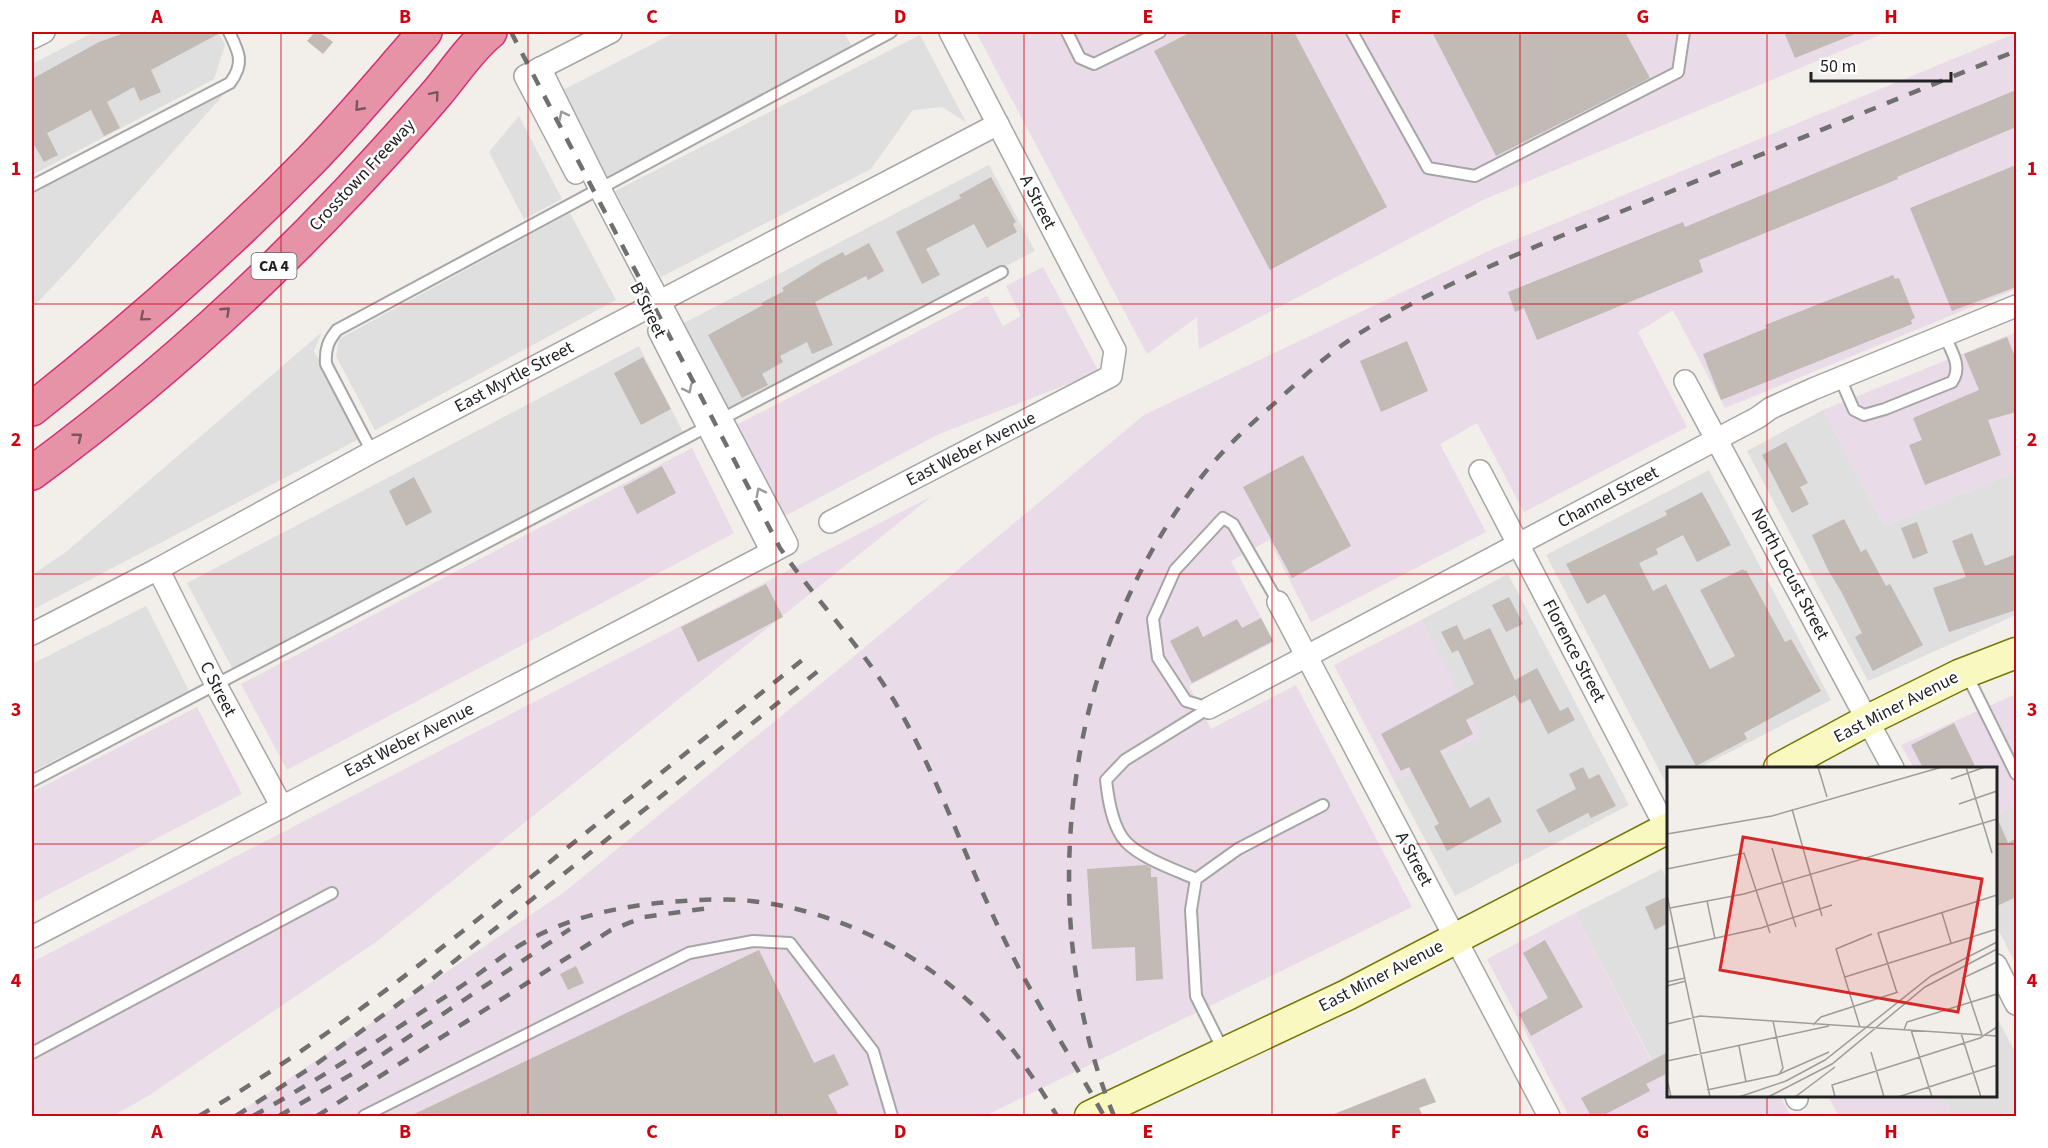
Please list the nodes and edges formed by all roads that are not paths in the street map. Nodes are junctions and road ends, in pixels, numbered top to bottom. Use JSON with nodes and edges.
{"nodes":[{"id":1,"x":44,"y":32,"type":"edge"},
{"id":2,"x":229,"y":32,"type":"edge"},
{"id":3,"x":425,"y":32,"type":"edge"},
{"id":4,"x":490,"y":32,"type":"edge"},
{"id":5,"x":611,"y":32,"type":"edge"},
{"id":6,"x":891,"y":32,"type":"edge"},
{"id":7,"x":950,"y":32,"type":"edge"},
{"id":8,"x":1067,"y":32,"type":"edge"},
{"id":9,"x":1160,"y":32,"type":"edge"},
{"id":10,"x":1352,"y":32,"type":"edge"},
{"id":11,"x":1684,"y":32,"type":"edge"},
{"id":12,"x":870,"y":37,"type":"edge"},
{"id":13,"x":32,"y":38,"type":"edge"},
{"id":14,"x":998,"y":124,"type":"junction"},
{"id":15,"x":32,"y":186,"type":"edge"},
{"id":16,"x":594,"y":192,"type":"junction"},
{"id":17,"x":1002,"y":272,"type":"dead end"},
{"id":18,"x":653,"y":304,"type":"junction"},
{"id":19,"x":2016,"y":306,"type":"edge"},
{"id":20,"x":1944,"y":335,"type":"junction"},
{"id":21,"x":1111,"y":376,"type":"joint"},
{"id":22,"x":1840,"y":378,"type":"junction"},
{"id":23,"x":1685,"y":381,"type":"dead end"},
{"id":24,"x":32,"y":409,"type":"edge"},
{"id":25,"x":715,"y":423,"type":"junction"},
{"id":26,"x":1717,"y":440,"type":"junction"},
{"id":27,"x":372,"y":452,"type":"junction"},
{"id":28,"x":1480,"y":471,"type":"dead end"},
{"id":29,"x":32,"y":473,"type":"edge"},
{"id":30,"x":830,"y":522,"type":"dead end"},
{"id":31,"x":1518,"y":544,"type":"junction"},
{"id":32,"x":779,"y":548,"type":"joint"},
{"id":33,"x":158,"y":569,"type":"junction"},
{"id":34,"x":1278,"y":602,"type":"joint"},
{"id":35,"x":32,"y":634,"type":"edge"},
{"id":36,"x":2016,"y":653,"type":"edge"},
{"id":37,"x":1307,"y":656,"type":"junction"},
{"id":38,"x":1966,"y":672,"type":"junction"},
{"id":39,"x":216,"y":685,"type":"junction"},
{"id":40,"x":1209,"y":708,"type":"junction"},
{"id":41,"x":1868,"y":720,"type":"junction"},
{"id":42,"x":1781,"y":767,"type":"edge"},
{"id":43,"x":1892,"y":767,"type":"edge"},
{"id":44,"x":2016,"y":774,"type":"edge"},
{"id":45,"x":32,"y":781,"type":"edge"},
{"id":46,"x":1323,"y":805,"type":"dead end"},
{"id":47,"x":282,"y":807,"type":"junction"},
{"id":48,"x":1667,"y":828,"type":"edge"},
{"id":49,"x":1667,"y":831,"type":"edge"},
{"id":50,"x":1196,"y":879,"type":"junction"},
{"id":51,"x":332,"y":893,"type":"dead end"},
{"id":52,"x":32,"y":936,"type":"edge"},
{"id":53,"x":1455,"y":939,"type":"junction"},
{"id":54,"x":1997,"y":969,"type":"edge"},
{"id":55,"x":2016,"y":1004,"type":"edge"},
{"id":56,"x":1224,"y":1052,"type":"junction"},
{"id":57,"x":32,"y":1053,"type":"edge"},
{"id":58,"x":364,"y":1116,"type":"edge"},
{"id":59,"x":892,"y":1116,"type":"edge"},
{"id":60,"x":1090,"y":1116,"type":"edge"},
{"id":61,"x":1549,"y":1116,"type":"edge"}],
"edges":[{"from":1,"to":13,"type":"street"},
{"from":2,"to":15,"type":"lane"},
{"from":3,"to":24,"type":"highway","number":"CA 4","one_way":true},
{"from":29,"to":4,"type":"highway","name":"Crosstown Freeway","number":"CA 4","one_way":true},
{"from":5,"to":16,"type":"street","name":"B Street"},
{"from":6,"to":12,"type":"lane"},
{"from":7,"to":14,"type":"street","name":"A Street"},
{"from":8,"to":9,"type":"lane"},
{"from":10,"to":11,"type":"lane"},
{"from":12,"to":16,"type":"lane"},
{"from":14,"to":18,"type":"street","name":"East Myrtle Street"},
{"from":14,"to":21,"type":"street","name":"A Street"},
{"from":16,"to":18,"type":"street","name":"B Street"},
{"from":16,"to":27,"type":"lane"},
{"from":17,"to":25,"type":"lane"},
{"from":18,"to":25,"type":"street","name":"B Street"},
{"from":18,"to":27,"type":"street","name":"East Myrtle Street"},
{"from":19,"to":20,"type":"street","name":"Channel Street"},
{"from":20,"to":22,"type":"street","name":"Channel Street"},
{"from":20,"to":22,"type":"lane"},
{"from":21,"to":30,"type":"street","name":"East Weber Avenue"},
{"from":22,"to":26,"type":"street","name":"Channel Street"},
{"from":23,"to":26,"type":"street","name":"North Locust Street"},
{"from":25,"to":32,"type":"street","name":"B Street"},
{"from":25,"to":39,"type":"lane"},
{"from":26,"to":31,"type":"street","name":"Channel Street"},
{"from":26,"to":41,"type":"street","name":"North Locust Street"},
{"from":27,"to":33,"type":"street","name":"East Myrtle Street"},
{"from":28,"to":31,"type":"street","name":"Florence Street"},
{"from":31,"to":37,"type":"street","name":"Channel Street"},
{"from":31,"to":48,"type":"street","name":"Florence Street"},
{"from":32,"to":47,"type":"street","name":"East Weber Avenue"},
{"from":33,"to":35,"type":"street","name":"East Myrtle Street"},
{"from":33,"to":39,"type":"street","name":"C Street"},
{"from":34,"to":37,"type":"street","name":"A Street"},
{"from":34,"to":40,"type":"lane"},
{"from":36,"to":38,"type":"street","name":"East Miner Avenue"},
{"from":37,"to":40,"type":"street","name":"Channel Street"},
{"from":37,"to":53,"type":"street","name":"A Street"},
{"from":38,"to":41,"type":"street","name":"East Miner Avenue"},
{"from":38,"to":44,"type":"lane"},
{"from":39,"to":45,"type":"lane"},
{"from":39,"to":47,"type":"street","name":"C Street"},
{"from":40,"to":50,"type":"lane"},
{"from":41,"to":42,"type":"street","name":"East Miner Avenue"},
{"from":41,"to":43,"type":"street","name":"North Locust Street"},
{"from":46,"to":50,"type":"lane"},
{"from":47,"to":52,"type":"street","name":"East Weber Avenue"},
{"from":49,"to":53,"type":"street","name":"East Miner Avenue"},
{"from":50,"to":56,"type":"lane"},
{"from":51,"to":57,"type":"lane"},
{"from":53,"to":56,"type":"street","name":"East Miner Avenue"},
{"from":53,"to":61,"type":"street","name":"A Street"},
{"from":54,"to":55,"type":"street"},
{"from":56,"to":60,"type":"street","name":"East Miner Avenue"},
{"from":58,"to":59,"type":"lane"}]}
